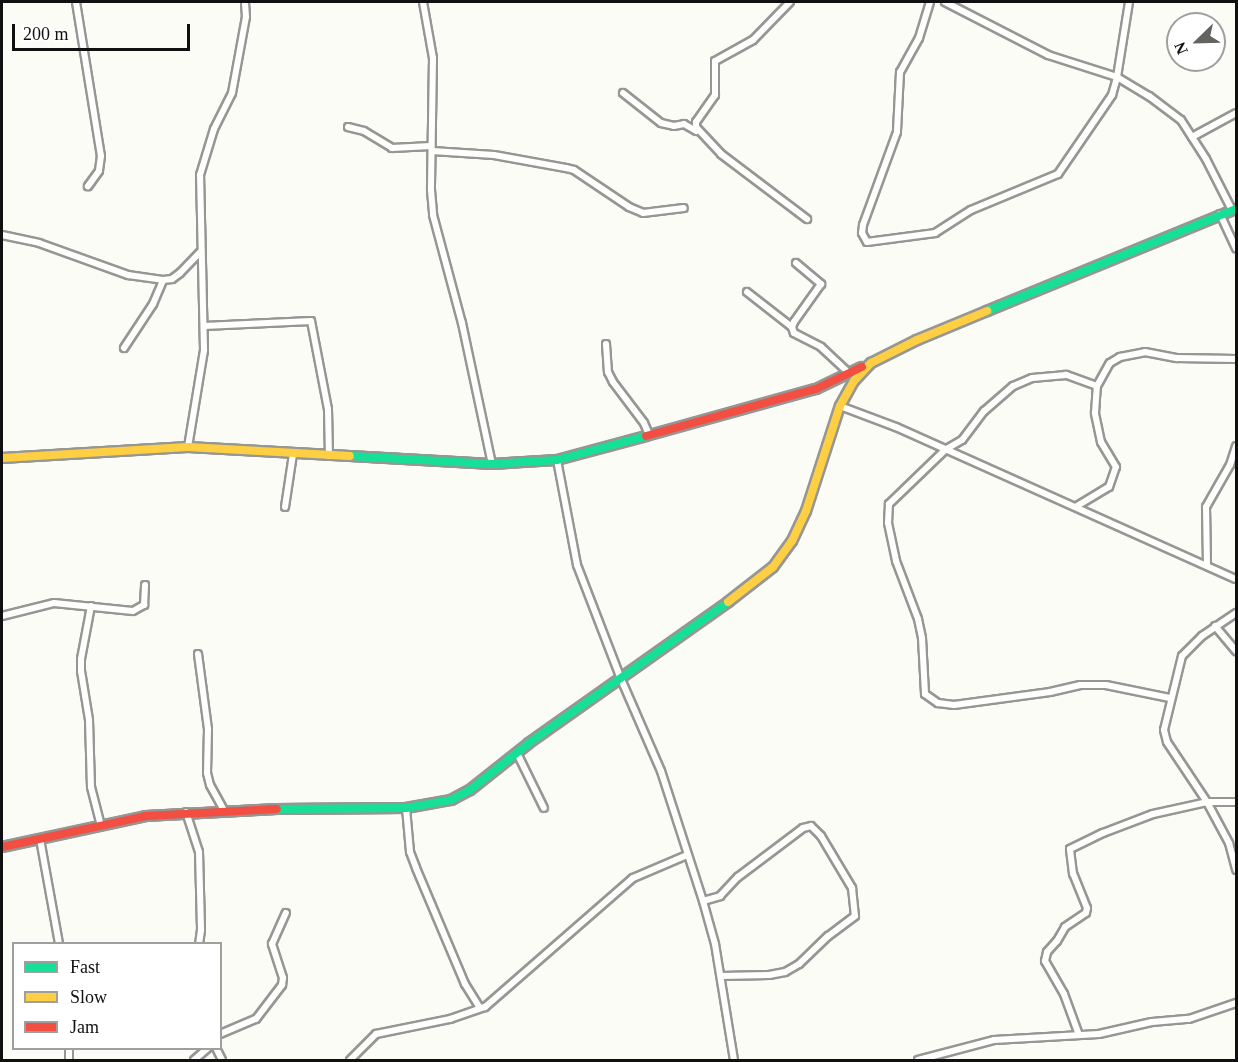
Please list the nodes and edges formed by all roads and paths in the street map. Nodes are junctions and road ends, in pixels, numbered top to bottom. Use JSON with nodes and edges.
{"nodes":[{"id":1,"x":76,"y":2,"type":"edge"},
{"id":2,"x":245,"y":2,"type":"edge"},
{"id":3,"x":423,"y":2,"type":"edge"},
{"id":4,"x":790,"y":2,"type":"edge"},
{"id":5,"x":930,"y":2,"type":"edge"},
{"id":6,"x":945,"y":2,"type":"edge"},
{"id":7,"x":1129,"y":2,"type":"edge"},
{"id":8,"x":1117,"y":77,"type":"junction"},
{"id":9,"x":623,"y":93,"type":"dead end"},
{"id":10,"x":1236,"y":113,"type":"edge"},
{"id":11,"x":348,"y":128,"type":"dead end"},
{"id":12,"x":697,"y":131,"type":"junction"},
{"id":13,"x":1192,"y":137,"type":"junction"},
{"id":14,"x":432,"y":149,"type":"junction"},
{"id":15,"x":88,"y":186,"type":"dead end"},
{"id":16,"x":684,"y":208,"type":"dead end"},
{"id":17,"x":1234,"y":210,"type":"edge"},
{"id":18,"x":1220,"y":214,"type":"junction"},
{"id":19,"x":807,"y":219,"type":"dead end"},
{"id":20,"x":2,"y":235,"type":"edge"},
{"id":21,"x":1236,"y":249,"type":"edge"},
{"id":22,"x":200,"y":252,"type":"junction"},
{"id":23,"x":796,"y":264,"type":"dead end"},
{"id":24,"x":163,"y":280,"type":"junction"},
{"id":25,"x":747,"y":292,"type":"dead end"},
{"id":26,"x":204,"y":326,"type":"junction"},
{"id":27,"x":792,"y":327,"type":"junction"},
{"id":28,"x":606,"y":344,"type":"dead end"},
{"id":29,"x":124,"y":348,"type":"dead end"},
{"id":30,"x":1236,"y":359,"type":"edge"},
{"id":31,"x":871,"y":363,"type":"junction"},
{"id":32,"x":849,"y":374,"type":"junction"},
{"id":33,"x":1097,"y":386,"type":"junction"},
{"id":34,"x":840,"y":406,"type":"junction"},
{"id":35,"x":650,"y":435,"type":"junction"},
{"id":36,"x":1236,"y":446,"type":"edge"},
{"id":37,"x":188,"y":447,"type":"junction"},
{"id":38,"x":945,"y":450,"type":"junction"},
{"id":39,"x":293,"y":454,"type":"junction"},
{"id":40,"x":329,"y":456,"type":"junction"},
{"id":41,"x":2,"y":458,"type":"edge"},
{"id":42,"x":557,"y":460,"type":"junction"},
{"id":43,"x":492,"y":464,"type":"junction"},
{"id":44,"x":1077,"y":506,"type":"junction"},
{"id":45,"x":285,"y":507,"type":"dead end"},
{"id":46,"x":1207,"y":564,"type":"junction"},
{"id":47,"x":1236,"y":579,"type":"edge"},
{"id":48,"x":146,"y":585,"type":"dead end"},
{"id":49,"x":91,"y":606,"type":"junction"},
{"id":50,"x":1236,"y":613,"type":"edge"},
{"id":51,"x":2,"y":616,"type":"edge"},
{"id":52,"x":1215,"y":626,"type":"junction"},
{"id":53,"x":1236,"y":651,"type":"edge"},
{"id":54,"x":198,"y":654,"type":"dead end"},
{"id":55,"x":621,"y":679,"type":"junction"},
{"id":56,"x":1170,"y":698,"type":"junction"},
{"id":57,"x":518,"y":753,"type":"junction"},
{"id":58,"x":1207,"y":802,"type":"junction"},
{"id":59,"x":1236,"y":802,"type":"edge"},
{"id":60,"x":406,"y":808,"type":"junction"},
{"id":61,"x":544,"y":808,"type":"dead end"},
{"id":62,"x":224,"y":810,"type":"junction"},
{"id":63,"x":186,"y":812,"type":"junction"},
{"id":64,"x":101,"y":826,"type":"junction"},
{"id":65,"x":40,"y":840,"type":"junction"},
{"id":66,"x":2,"y":847,"type":"edge"},
{"id":67,"x":687,"y":855,"type":"junction"},
{"id":68,"x":1236,"y":870,"type":"edge"},
{"id":69,"x":703,"y":901,"type":"junction"},
{"id":70,"x":286,"y":913,"type":"dead end"},
{"id":71,"x":59,"y":942,"type":"edge"},
{"id":72,"x":199,"y":942,"type":"edge"},
{"id":73,"x":721,"y":976,"type":"junction"},
{"id":74,"x":1236,"y":1004,"type":"edge"},
{"id":75,"x":480,"y":1008,"type":"junction"},
{"id":76,"x":222,"y":1033,"type":"edge"},
{"id":77,"x":1079,"y":1035,"type":"junction"},
{"id":78,"x":206,"y":1050,"type":"edge"},
{"id":79,"x":935,"y":1058,"type":"edge"},
{"id":80,"x":194,"y":1060,"type":"edge"},
{"id":81,"x":350,"y":1060,"type":"edge"},
{"id":82,"x":732,"y":1060,"type":"edge"},
{"id":83,"x":918,"y":1060,"type":"edge"}],
"edges":[{"from":1,"to":15,"type":"street"},
{"from":2,"to":22,"type":"street"},
{"from":3,"to":14,"type":"street"},
{"from":4,"to":12,"type":"street"},
{"from":5,"to":8,"type":"street"},
{"from":6,"to":8,"type":"street"},
{"from":7,"to":8,"type":"street"},
{"from":8,"to":13,"type":"street"},
{"from":9,"to":12,"type":"street"},
{"from":10,"to":13,"type":"street"},
{"from":11,"to":14,"type":"street"},
{"from":12,"to":19,"type":"street"},
{"from":13,"to":17,"type":"street"},
{"from":14,"to":16,"type":"street"},
{"from":14,"to":43,"type":"street"},
{"from":17,"to":18,"type":"main road"},
{"from":18,"to":21,"type":"street"},
{"from":18,"to":31,"type":"main road"},
{"from":20,"to":24,"type":"street"},
{"from":22,"to":24,"type":"street"},
{"from":22,"to":26,"type":"street"},
{"from":23,"to":27,"type":"street"},
{"from":24,"to":29,"type":"street"},
{"from":25,"to":27,"type":"street"},
{"from":26,"to":37,"type":"street"},
{"from":26,"to":40,"type":"street"},
{"from":27,"to":32,"type":"street"},
{"from":28,"to":35,"type":"street"},
{"from":30,"to":33,"type":"street"},
{"from":31,"to":32,"type":"main road"},
{"from":31,"to":34,"type":"main road"},
{"from":32,"to":35,"type":"main road"},
{"from":33,"to":38,"type":"street"},
{"from":33,"to":44,"type":"street"},
{"from":34,"to":38,"type":"street"},
{"from":34,"to":55,"type":"main road"},
{"from":35,"to":42,"type":"main road"},
{"from":36,"to":46,"type":"street"},
{"from":37,"to":39,"type":"main road"},
{"from":37,"to":41,"type":"main road"},
{"from":38,"to":44,"type":"street"},
{"from":38,"to":56,"type":"street"},
{"from":39,"to":40,"type":"main road"},
{"from":39,"to":45,"type":"street"},
{"from":40,"to":43,"type":"main road"},
{"from":42,"to":43,"type":"main road"},
{"from":42,"to":55,"type":"street"},
{"from":44,"to":46,"type":"street"},
{"from":46,"to":47,"type":"street"},
{"from":48,"to":49,"type":"street"},
{"from":49,"to":51,"type":"street"},
{"from":49,"to":64,"type":"street"},
{"from":50,"to":52,"type":"street"},
{"from":52,"to":53,"type":"street"},
{"from":52,"to":56,"type":"street"},
{"from":54,"to":62,"type":"street"},
{"from":55,"to":57,"type":"main road"},
{"from":55,"to":67,"type":"street"},
{"from":56,"to":58,"type":"street"},
{"from":57,"to":60,"type":"main road"},
{"from":57,"to":61,"type":"street"},
{"from":58,"to":59,"type":"street"},
{"from":58,"to":68,"type":"street"},
{"from":58,"to":77,"type":"street"},
{"from":60,"to":62,"type":"main road"},
{"from":60,"to":75,"type":"street"},
{"from":62,"to":63,"type":"main road"},
{"from":63,"to":64,"type":"main road"},
{"from":63,"to":72,"type":"street"},
{"from":64,"to":65,"type":"main road"},
{"from":65,"to":66,"type":"main road"},
{"from":65,"to":71,"type":"street"},
{"from":67,"to":69,"type":"street"},
{"from":67,"to":75,"type":"street"},
{"from":69,"to":73,"type":"street"},
{"from":69,"to":73,"type":"street"},
{"from":70,"to":76,"type":"street"},
{"from":73,"to":82,"type":"street"},
{"from":74,"to":77,"type":"street"},
{"from":75,"to":81,"type":"street"},
{"from":77,"to":79,"type":"street"},
{"from":78,"to":80,"type":"street"},
{"from":79,"to":83,"type":"street"}]}
